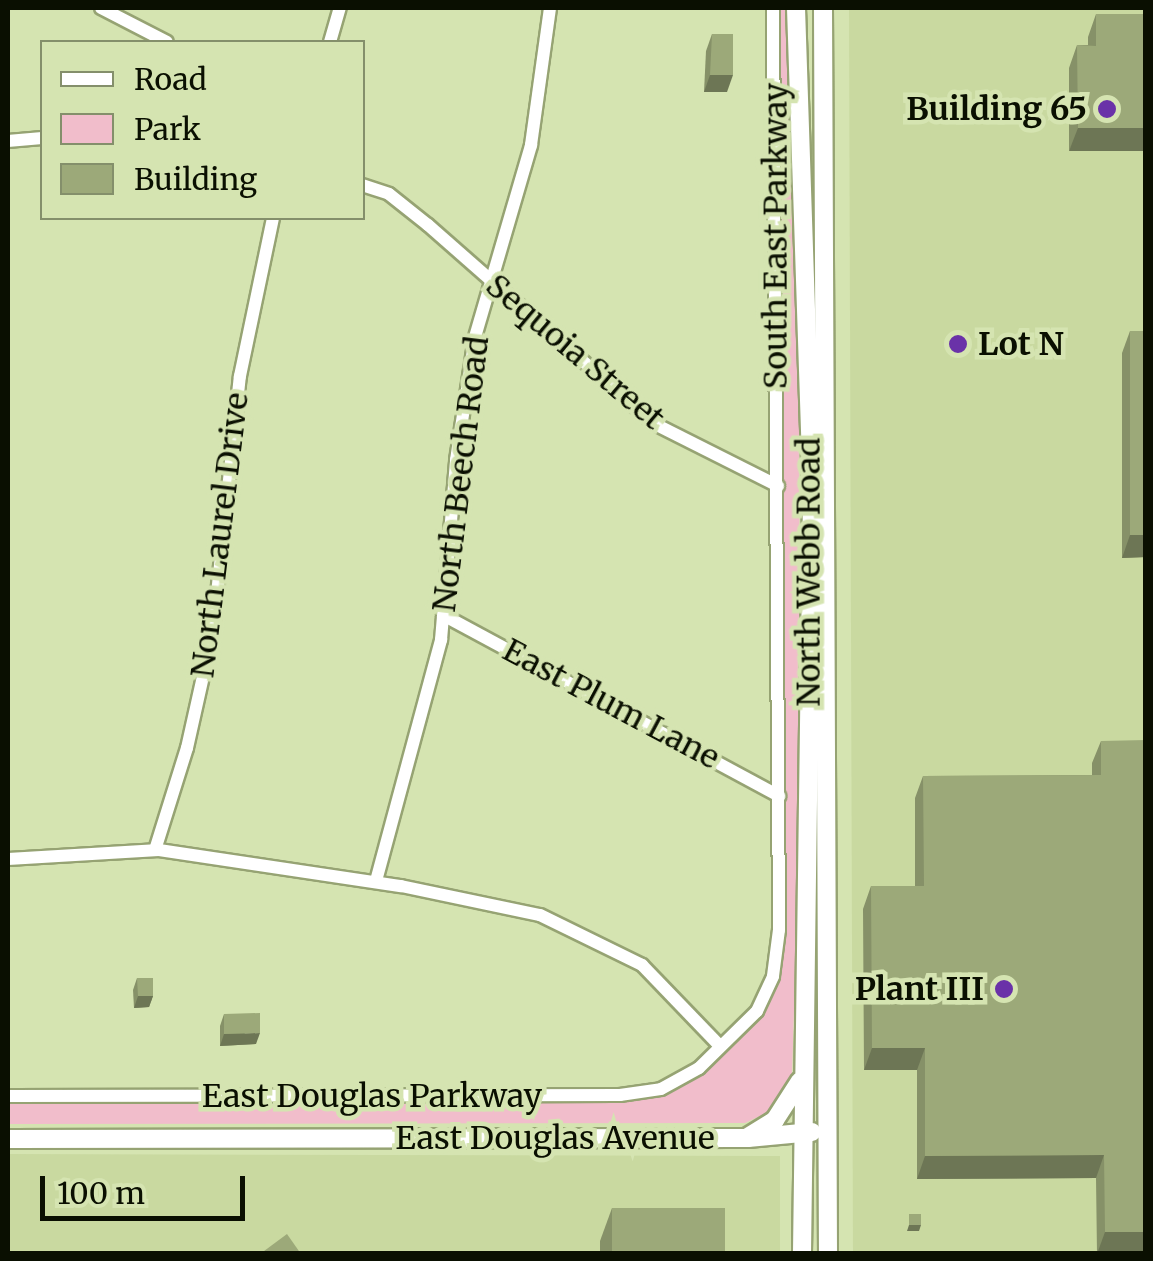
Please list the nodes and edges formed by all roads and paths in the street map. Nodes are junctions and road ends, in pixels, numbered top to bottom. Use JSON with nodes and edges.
{"nodes":[{"id":1,"x":104,"y":8,"type":"edge"},
{"id":2,"x":340,"y":8,"type":"edge"},
{"id":3,"x":550,"y":8,"type":"edge"},
{"id":4,"x":773,"y":8,"type":"edge"},
{"id":5,"x":796,"y":15,"type":"edge"},
{"id":6,"x":824,"y":15,"type":"edge"},
{"id":7,"x":163,"y":40,"type":"edge"},
{"id":8,"x":331,"y":40,"type":"edge"},
{"id":9,"x":40,"y":138,"type":"edge"},
{"id":10,"x":8,"y":141,"type":"edge"},
{"id":11,"x":365,"y":176,"type":"edge"},
{"id":12,"x":365,"y":186,"type":"edge"},
{"id":13,"x":389,"y":194,"type":"junction"},
{"id":14,"x":273,"y":220,"type":"edge"},
{"id":15,"x":490,"y":280,"type":"junction"},
{"id":16,"x":778,"y":486,"type":"junction"},
{"id":17,"x":443,"y":615,"type":"junction"},
{"id":18,"x":779,"y":796,"type":"junction"},
{"id":19,"x":155,"y":850,"type":"junction"},
{"id":20,"x":8,"y":859,"type":"edge"},
{"id":21,"x":376,"y":881,"type":"junction"},
{"id":22,"x":720,"y":1046,"type":"junction"},
{"id":23,"x":803,"y":1076,"type":"junction"},
{"id":24,"x":8,"y":1096,"type":"edge"},
{"id":25,"x":827,"y":1111,"type":"junction"},
{"id":26,"x":802,"y":1137,"type":"junction"},
{"id":27,"x":748,"y":1138,"type":"junction"},
{"id":28,"x":8,"y":1139,"type":"edge"},
{"id":29,"x":828,"y":1177,"type":"junction"},
{"id":30,"x":802,"y":1254,"type":"edge"},
{"id":31,"x":828,"y":1254,"type":"edge"}],
"edges":[{"from":1,"to":7,"type":"street"},
{"from":2,"to":8,"type":"street"},
{"from":3,"to":15,"type":"street","name":"North Beech Road"},
{"from":4,"to":16,"type":"street","name":"South East Parkway"},
{"from":5,"to":6,"type":"main road"},
{"from":5,"to":23,"type":"main road","name":"North Webb Road"},
{"from":6,"to":25,"type":"main road","name":"North Webb Road"},
{"from":9,"to":10,"type":"street"},
{"from":11,"to":13,"type":"street","name":"Sequoia Street"},
{"from":12,"to":13,"type":"street","name":"Sequoia Street"},
{"from":13,"to":15,"type":"street","name":"Sequoia Street"},
{"from":14,"to":19,"type":"street","name":"North Laurel Drive"},
{"from":15,"to":16,"type":"street","name":"Sequoia Street"},
{"from":15,"to":17,"type":"street","name":"North Beech Road"},
{"from":16,"to":18,"type":"street","name":"South East Parkway"},
{"from":17,"to":18,"type":"street","name":"East Plum Lane"},
{"from":17,"to":21,"type":"street","name":"North Beech Road"},
{"from":18,"to":22,"type":"street","name":"South East Parkway"},
{"from":19,"to":20,"type":"street"},
{"from":19,"to":21,"type":"street"},
{"from":21,"to":22,"type":"street"},
{"from":22,"to":24,"type":"street","name":"East Douglas Parkway"},
{"from":23,"to":26,"type":"main road","name":"North Webb Road"},
{"from":23,"to":27,"type":"main road"},
{"from":25,"to":26,"type":"main road"},
{"from":25,"to":29,"type":"main road","name":"North Webb Road"},
{"from":26,"to":27,"type":"main road","name":"East Douglas Avenue"},
{"from":26,"to":29,"type":"main road"},
{"from":26,"to":30,"type":"main road","name":"North Webb Road"},
{"from":27,"to":28,"type":"main road","name":"East Douglas Avenue"},
{"from":29,"to":31,"type":"main road","name":"North Webb Road"}]}
